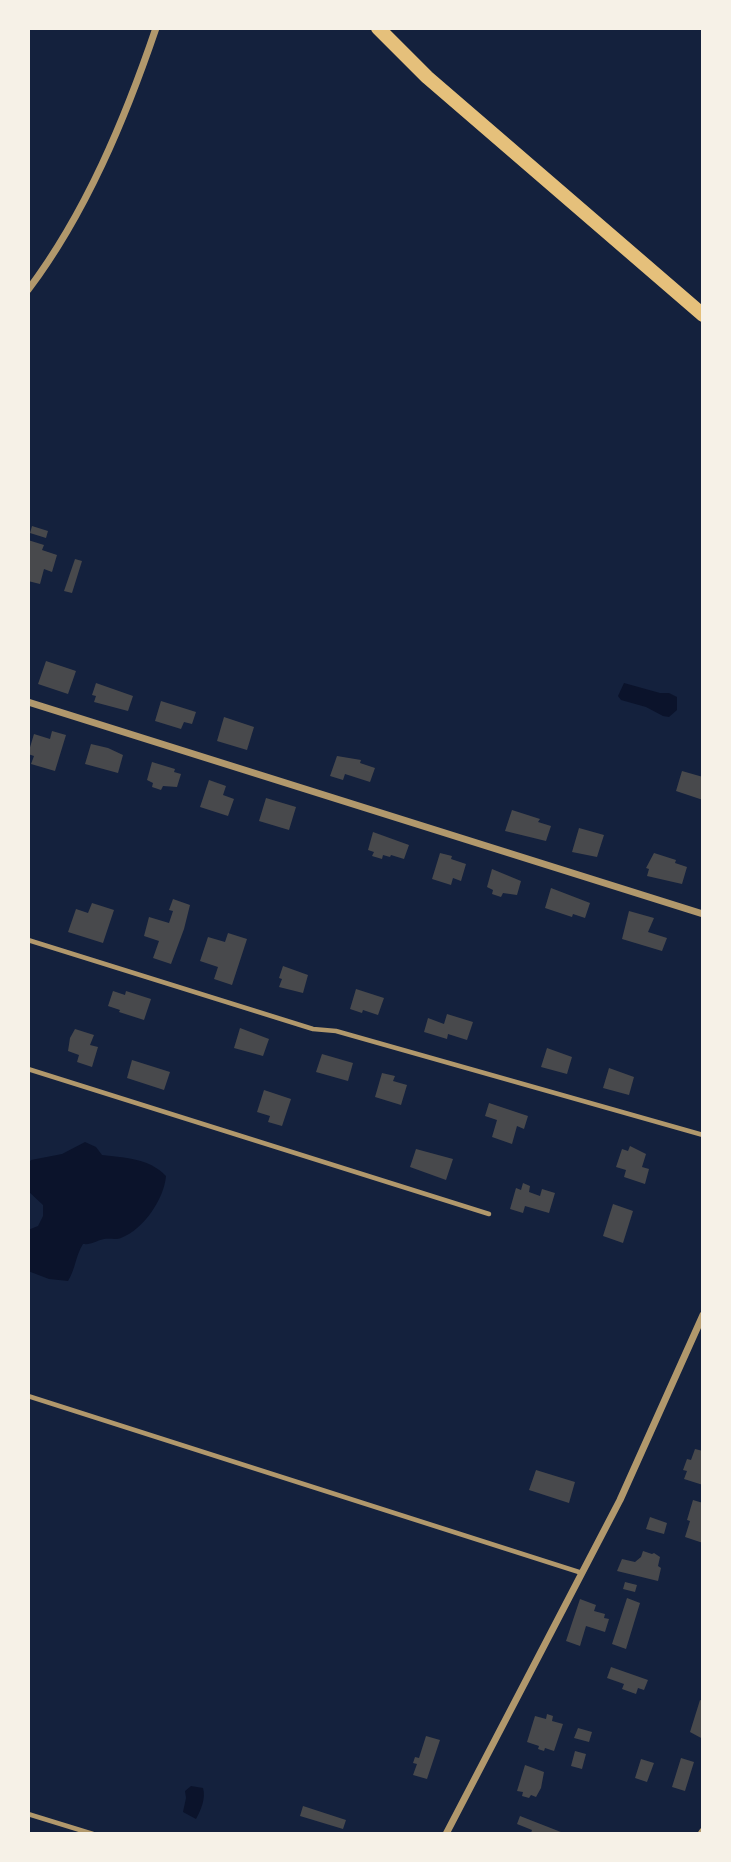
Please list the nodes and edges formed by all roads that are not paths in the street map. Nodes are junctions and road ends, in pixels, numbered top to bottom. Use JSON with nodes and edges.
{"nodes":[{"id":1,"x":156,"y":28,"type":"edge"},
{"id":2,"x":378,"y":28,"type":"edge"},
{"id":3,"x":28,"y":290,"type":"edge"},
{"id":4,"x":703,"y":315,"type":"edge"},
{"id":5,"x":28,"y":702,"type":"edge"},
{"id":6,"x":703,"y":914,"type":"edge"},
{"id":7,"x":28,"y":940,"type":"edge"},
{"id":8,"x":28,"y":1069,"type":"edge"},
{"id":9,"x":703,"y":1135,"type":"edge"},
{"id":10,"x":489,"y":1214,"type":"dead end"},
{"id":11,"x":703,"y":1315,"type":"edge"},
{"id":12,"x":28,"y":1396,"type":"edge"},
{"id":13,"x":582,"y":1573,"type":"junction"},
{"id":14,"x":28,"y":1814,"type":"edge"},
{"id":15,"x":93,"y":1834,"type":"edge"},
{"id":16,"x":446,"y":1834,"type":"edge"}],
"edges":[{"from":1,"to":3,"type":"street"},
{"from":2,"to":4,"type":"main road"},
{"from":5,"to":6,"type":"street"},
{"from":7,"to":9,"type":"lane"},
{"from":8,"to":10,"type":"lane"},
{"from":11,"to":13,"type":"street"},
{"from":12,"to":13,"type":"lane"},
{"from":13,"to":16,"type":"street"},
{"from":14,"to":15,"type":"lane"}]}
